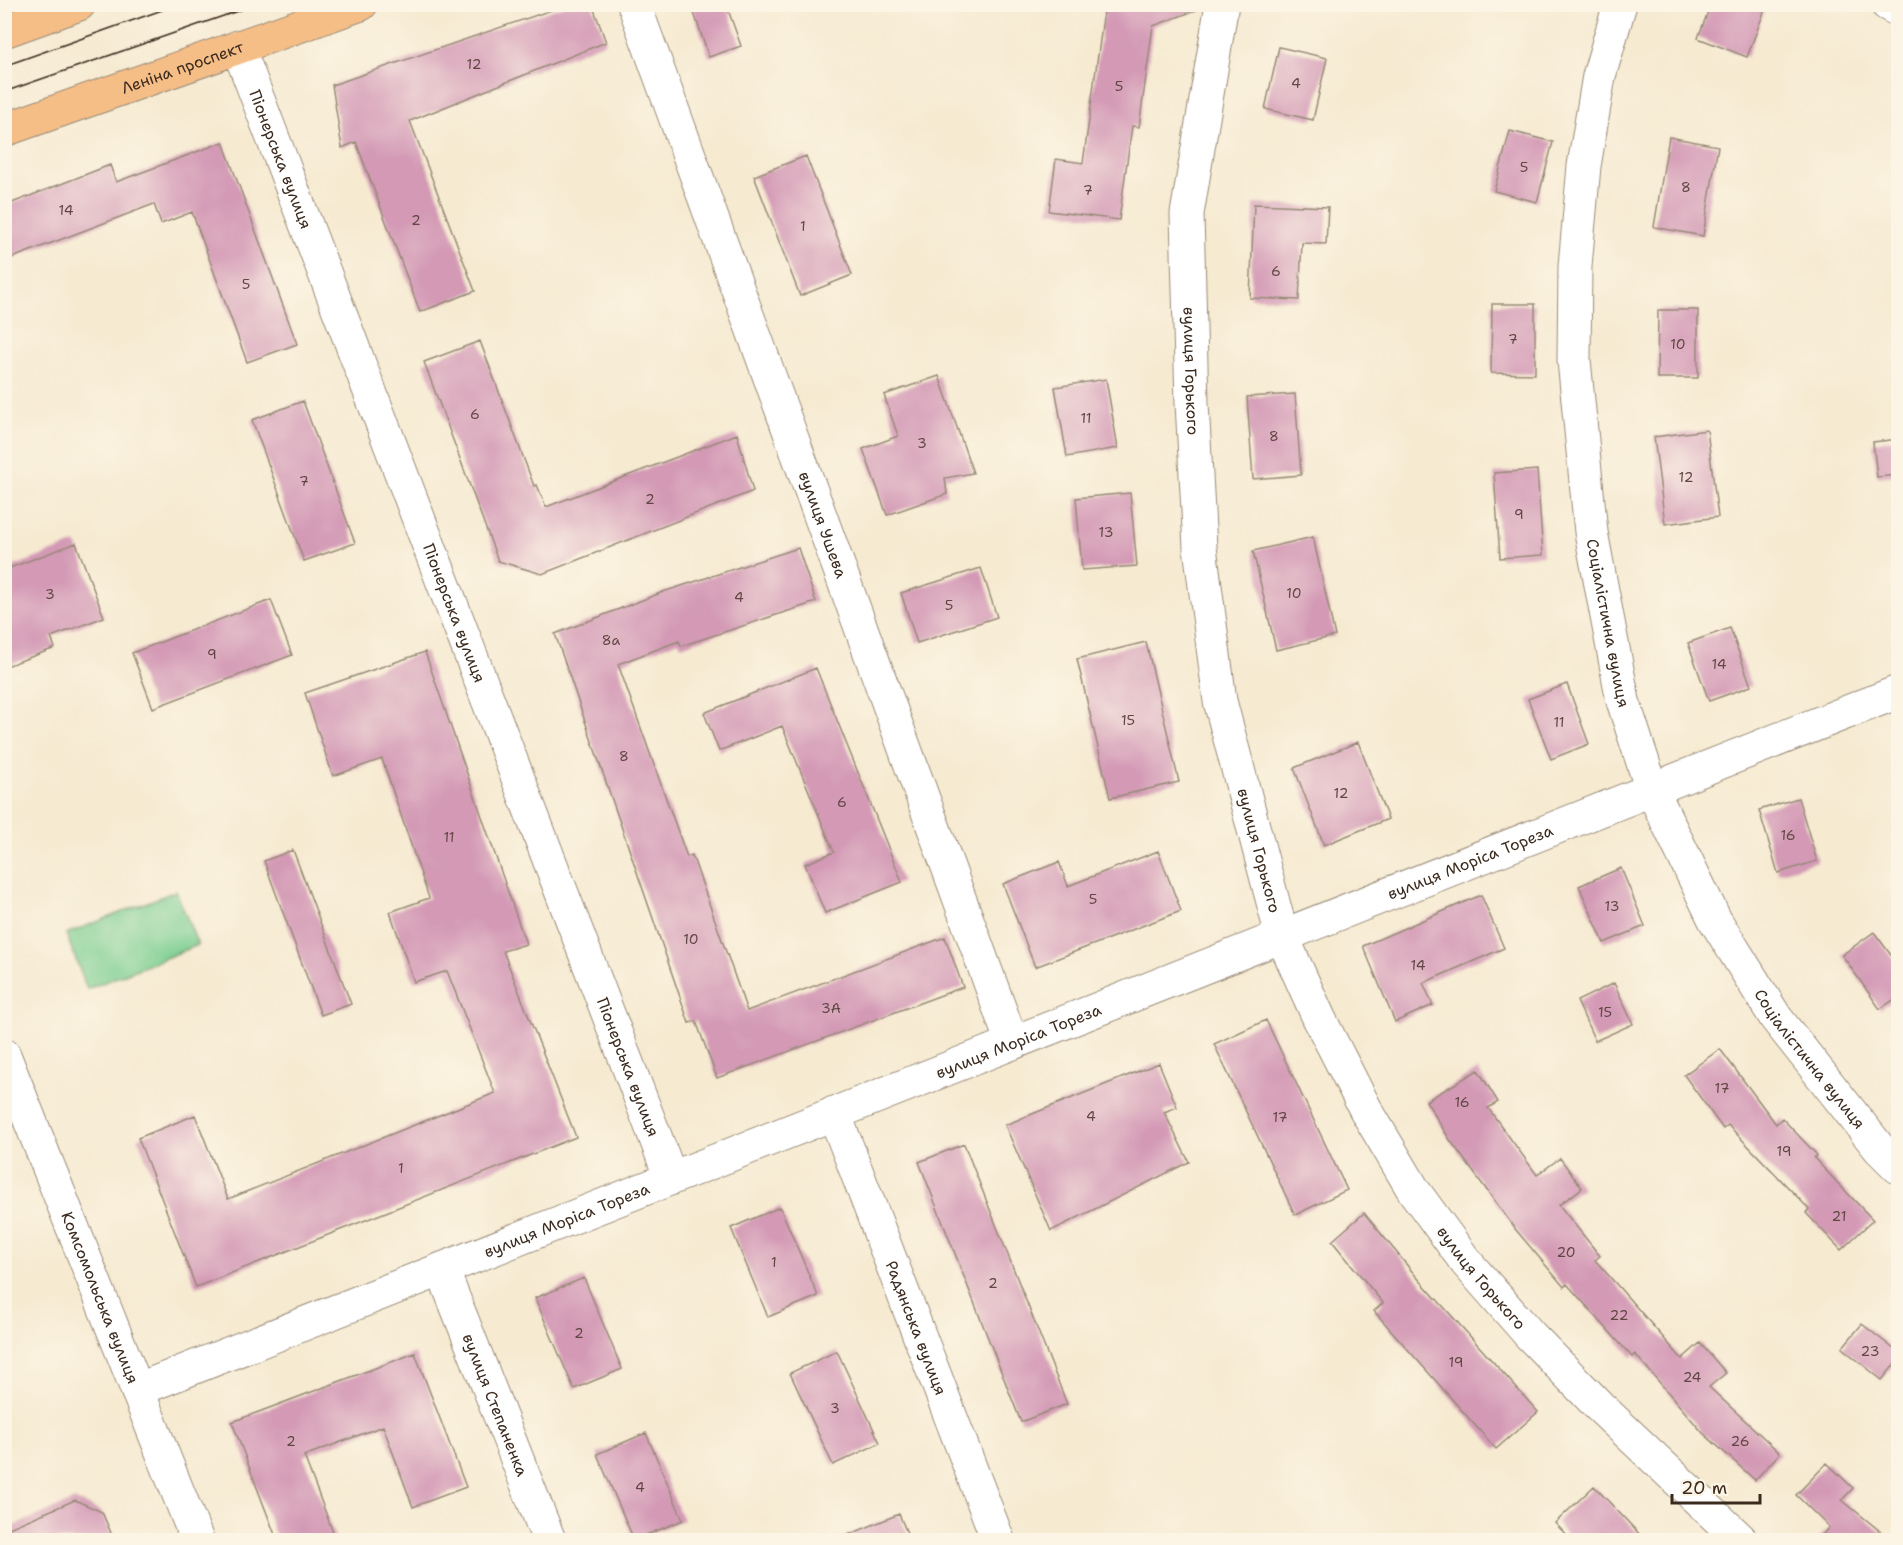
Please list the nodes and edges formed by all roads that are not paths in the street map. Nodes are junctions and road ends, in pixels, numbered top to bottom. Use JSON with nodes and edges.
{"nodes":[{"id":1,"x":79,"y":4,"type":"edge"},
{"id":2,"x":361,"y":4,"type":"edge"},
{"id":3,"x":634,"y":4,"type":"edge"},
{"id":4,"x":1222,"y":4,"type":"edge"},
{"id":5,"x":1620,"y":4,"type":"edge"},
{"id":6,"x":1887,"y":4,"type":"edge"},
{"id":7,"x":1899,"y":10,"type":"edge"},
{"id":8,"x":4,"y":31,"type":"edge"},
{"id":9,"x":238,"y":47,"type":"junction"},
{"id":10,"x":4,"y":130,"type":"edge"},
{"id":11,"x":1899,"y":692,"type":"edge"},
{"id":12,"x":1652,"y":790,"type":"junction"},
{"id":13,"x":1282,"y":936,"type":"junction"},
{"id":14,"x":1012,"y":1044,"type":"junction"},
{"id":15,"x":4,"y":1055,"type":"edge"},
{"id":16,"x":834,"y":1113,"type":"junction"},
{"id":17,"x":1899,"y":1167,"type":"edge"},
{"id":18,"x":671,"y":1178,"type":"junction"},
{"id":19,"x":442,"y":1269,"type":"junction"},
{"id":20,"x":137,"y":1390,"type":"junction"},
{"id":21,"x":197,"y":1540,"type":"edge"},
{"id":22,"x":549,"y":1540,"type":"edge"},
{"id":23,"x":998,"y":1540,"type":"edge"},
{"id":24,"x":1741,"y":1540,"type":"edge"}],
"edges":[{"from":1,"to":8,"type":"main road"},
{"from":2,"to":9,"type":"main road","name":"Леніна проспект"},
{"from":3,"to":14,"type":"street","name":"вулиця Ушева"},
{"from":4,"to":13,"type":"street","name":"вулиця Горького"},
{"from":5,"to":12,"type":"street","name":"Соціалістична вулиця"},
{"from":6,"to":7,"type":"street"},
{"from":9,"to":10,"type":"main road","name":"Леніна проспект"},
{"from":9,"to":18,"type":"street","name":"Піонерська вулиця"},
{"from":11,"to":12,"type":"street","name":"вулиця Моріса Тореза"},
{"from":12,"to":13,"type":"street","name":"вулиця Моріса Тореза"},
{"from":12,"to":17,"type":"street","name":"Соціалістична вулиця"},
{"from":13,"to":14,"type":"street","name":"вулиця Моріса Тореза"},
{"from":13,"to":24,"type":"street","name":"вулиця Горького"},
{"from":14,"to":16,"type":"street","name":"вулиця Моріса Тореза"},
{"from":15,"to":20,"type":"street","name":"Комсомольська вулиця"},
{"from":16,"to":18,"type":"street","name":"вулиця Моріса Тореза"},
{"from":16,"to":23,"type":"street","name":"Радянська вулиця"},
{"from":18,"to":19,"type":"street","name":"вулиця Моріса Тореза"},
{"from":19,"to":20,"type":"street","name":"вулиця Моріса Тореза"},
{"from":19,"to":22,"type":"street","name":"вулиця Степаненка"},
{"from":20,"to":21,"type":"street","name":"Комсомольська вулиця"}]}
